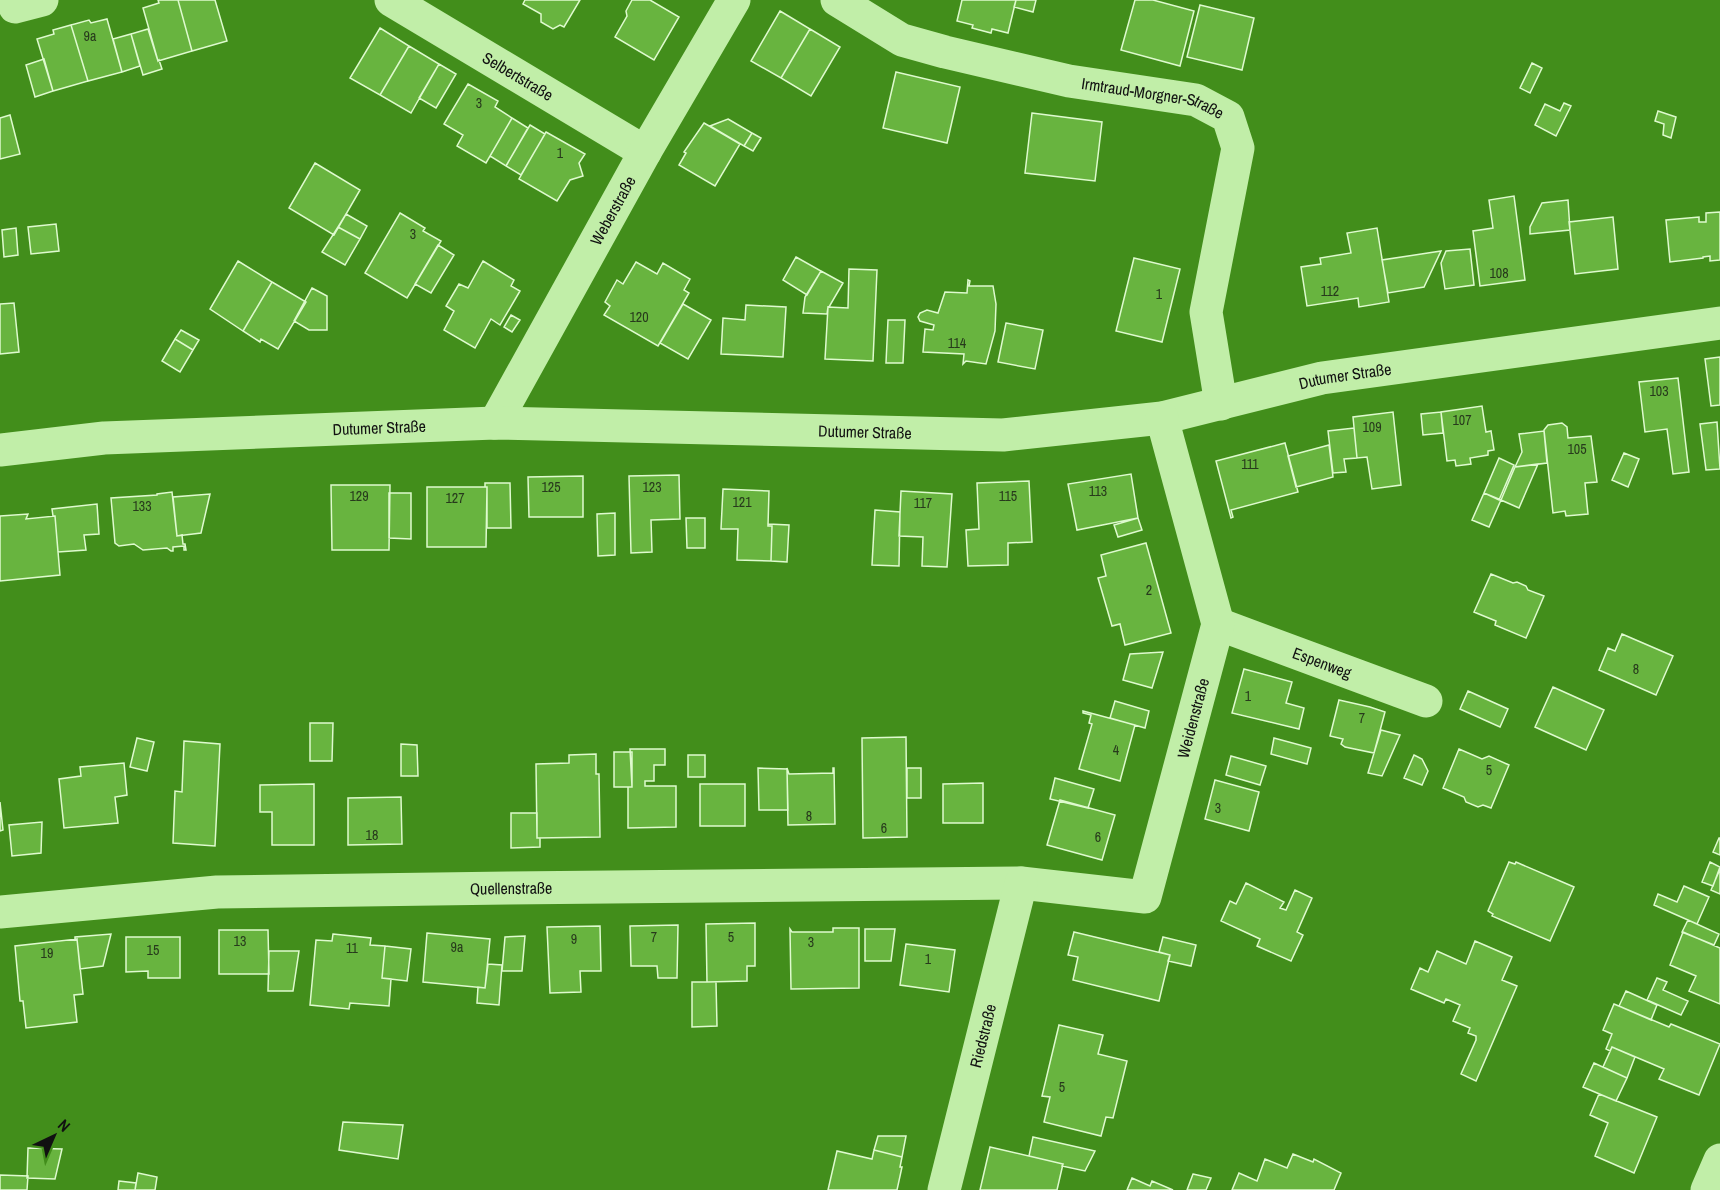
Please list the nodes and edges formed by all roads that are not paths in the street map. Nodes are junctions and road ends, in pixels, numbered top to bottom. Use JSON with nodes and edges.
{"nodes":[{"id":1,"x":391,"y":0,"type":"edge"},
{"id":2,"x":734,"y":0,"type":"edge"},
{"id":3,"x":837,"y":0,"type":"edge"},
{"id":4,"x":645,"y":152,"type":"junction"},
{"id":5,"x":1720,"y":323,"type":"edge"},
{"id":6,"x":1221,"y":404,"type":"junction"},
{"id":7,"x":1162,"y":418,"type":"junction"},
{"id":8,"x":495,"y":423,"type":"junction"},
{"id":9,"x":0,"y":450,"type":"edge"},
{"id":10,"x":1218,"y":624,"type":"junction"},
{"id":11,"x":1426,"y":701,"type":"dead end"},
{"id":12,"x":1021,"y":883,"type":"junction"},
{"id":13,"x":0,"y":912,"type":"edge"},
{"id":14,"x":1720,"y":1160,"type":"edge"},
{"id":15,"x":944,"y":1190,"type":"edge"},
{"id":16,"x":1707,"y":1190,"type":"edge"}],
"edges":[{"from":1,"to":4,"type":"street","name":"Selbertstraße"},
{"from":2,"to":4,"type":"street","name":"Weberstraße"},
{"from":3,"to":6,"type":"street","name":"Irmtraud-Morgner-Straße"},
{"from":4,"to":8,"type":"street","name":"Weberstraße"},
{"from":5,"to":6,"type":"street","name":"Dutumer Straße"},
{"from":6,"to":7,"type":"street","name":"Dutumer Straße"},
{"from":7,"to":8,"type":"street","name":"Dutumer Straße"},
{"from":7,"to":10,"type":"street"},
{"from":8,"to":9,"type":"street","name":"Dutumer Straße"},
{"from":10,"to":11,"type":"street","name":"Espenweg"},
{"from":10,"to":12,"type":"street","name":"Weidenstraße"},
{"from":12,"to":13,"type":"street","name":"Quellenstraße"},
{"from":12,"to":15,"type":"street","name":"Riedstraße"},
{"from":14,"to":16,"type":"street"}]}
